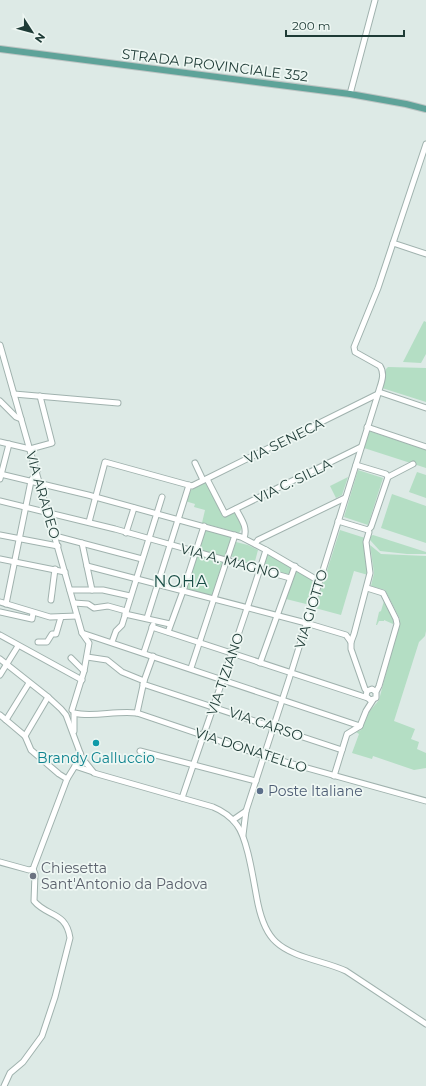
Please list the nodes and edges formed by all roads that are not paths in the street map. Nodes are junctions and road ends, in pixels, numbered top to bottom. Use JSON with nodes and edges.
{"nodes":[{"id":1,"x":375,"y":0,"type":"edge"},
{"id":2,"x":0,"y":48,"type":"edge"},
{"id":3,"x":350,"y":94,"type":"junction"},
{"id":4,"x":426,"y":109,"type":"edge"},
{"id":5,"x":426,"y":144,"type":"edge"},
{"id":6,"x":393,"y":243,"type":"junction"},
{"id":7,"x":426,"y":254,"type":"edge"},
{"id":8,"x":0,"y":345,"type":"edge"},
{"id":9,"x":378,"y":393,"type":"junction"},
{"id":10,"x":14,"y":394,"type":"junction"},
{"id":11,"x":40,"y":396,"type":"junction"},
{"id":12,"x":0,"y":401,"type":"edge"},
{"id":13,"x":118,"y":403,"type":"dead end"},
{"id":14,"x":426,"y":408,"type":"edge"},
{"id":15,"x":22,"y":419,"type":"junction"},
{"id":16,"x":367,"y":427,"type":"junction"},
{"id":17,"x":3,"y":442,"type":"edge"},
{"id":18,"x":361,"y":447,"type":"junction"},
{"id":19,"x":426,"y":447,"type":"edge"},
{"id":20,"x":30,"y":449,"type":"junction"},
{"id":21,"x":195,"y":463,"type":"dead end"},
{"id":22,"x":413,"y":464,"type":"dead end"},
{"id":23,"x":356,"y":465,"type":"junction"},
{"id":24,"x":36,"y":471,"type":"junction"},
{"id":25,"x":0,"y":476,"type":"edge"},
{"id":26,"x":388,"y":477,"type":"junction"},
{"id":27,"x":205,"y":480,"type":"junction"},
{"id":28,"x":31,"y":482,"type":"junction"},
{"id":29,"x":40,"y":484,"type":"junction"},
{"id":30,"x":189,"y":485,"type":"junction"},
{"id":31,"x":162,"y":497,"type":"dead end"},
{"id":32,"x":96,"y":498,"type":"junction"},
{"id":33,"x":345,"y":498,"type":"junction"},
{"id":34,"x":0,"y":501,"type":"edge"},
{"id":35,"x":26,"y":507,"type":"junction"},
{"id":36,"x":134,"y":508,"type":"junction"},
{"id":37,"x":236,"y":509,"type":"junction"},
{"id":38,"x":48,"y":512,"type":"junction"},
{"id":39,"x":157,"y":514,"type":"junction"},
{"id":40,"x":178,"y":520,"type":"junction"},
{"id":41,"x":88,"y":522,"type":"junction"},
{"id":42,"x":338,"y":522,"type":"junction"},
{"id":43,"x":204,"y":526,"type":"junction"},
{"id":44,"x":368,"y":530,"type":"junction"},
{"id":45,"x":126,"y":532,"type":"junction"},
{"id":46,"x":0,"y":535,"type":"edge"},
{"id":47,"x":235,"y":535,"type":"junction"},
{"id":48,"x":55,"y":536,"type":"junction"},
{"id":49,"x":244,"y":538,"type":"junction"},
{"id":50,"x":19,"y":539,"type":"junction"},
{"id":51,"x":149,"y":539,"type":"junction"},
{"id":52,"x":82,"y":544,"type":"junction"},
{"id":53,"x":255,"y":544,"type":"junction"},
{"id":54,"x":170,"y":545,"type":"junction"},
{"id":55,"x":58,"y":546,"type":"junction"},
{"id":56,"x":266,"y":550,"type":"junction"},
{"id":57,"x":196,"y":552,"type":"junction"},
{"id":58,"x":0,"y":559,"type":"edge"},
{"id":59,"x":142,"y":559,"type":"junction"},
{"id":60,"x":227,"y":560,"type":"junction"},
{"id":61,"x":15,"y":562,"type":"junction"},
{"id":62,"x":86,"y":566,"type":"junction"},
{"id":63,"x":295,"y":566,"type":"junction"},
{"id":64,"x":55,"y":570,"type":"junction"},
{"id":65,"x":260,"y":570,"type":"junction"},
{"id":66,"x":65,"y":572,"type":"junction"},
{"id":67,"x":290,"y":578,"type":"junction"},
{"id":68,"x":136,"y":579,"type":"junction"},
{"id":69,"x":319,"y":581,"type":"junction"},
{"id":70,"x":157,"y":584,"type":"junction"},
{"id":71,"x":367,"y":588,"type":"junction"},
{"id":72,"x":70,"y":590,"type":"junction"},
{"id":73,"x":92,"y":590,"type":"junction"},
{"id":74,"x":183,"y":591,"type":"junction"},
{"id":75,"x":130,"y":596,"type":"junction"},
{"id":76,"x":214,"y":599,"type":"junction"},
{"id":77,"x":51,"y":600,"type":"dead end"},
{"id":78,"x":0,"y":602,"type":"edge"},
{"id":79,"x":74,"y":603,"type":"junction"},
{"id":80,"x":6,"y":604,"type":"junction"},
{"id":81,"x":248,"y":608,"type":"junction"},
{"id":82,"x":0,"y":612,"type":"edge"},
{"id":83,"x":34,"y":613,"type":"junction"},
{"id":84,"x":125,"y":613,"type":"junction"},
{"id":85,"x":77,"y":616,"type":"junction"},
{"id":86,"x":278,"y":616,"type":"junction"},
{"id":87,"x":61,"y":617,"type":"junction"},
{"id":88,"x":147,"y":618,"type":"junction"},
{"id":89,"x":155,"y":620,"type":"junction"},
{"id":90,"x":306,"y":623,"type":"junction"},
{"id":91,"x":170,"y":624,"type":"junction"},
{"id":92,"x":152,"y":627,"type":"junction"},
{"id":93,"x":168,"y":632,"type":"junction"},
{"id":94,"x":82,"y":633,"type":"junction"},
{"id":95,"x":0,"y":635,"type":"edge"},
{"id":96,"x":38,"y":642,"type":"dead end"},
{"id":97,"x":112,"y":642,"type":"junction"},
{"id":98,"x":200,"y":642,"type":"junction"},
{"id":99,"x":351,"y":642,"type":"junction"},
{"id":100,"x":18,"y":646,"type":"junction"},
{"id":101,"x":144,"y":652,"type":"junction"},
{"id":102,"x":231,"y":653,"type":"junction"},
{"id":103,"x":154,"y":656,"type":"junction"},
{"id":104,"x":87,"y":657,"type":"junction"},
{"id":105,"x":71,"y":658,"type":"dead end"},
{"id":106,"x":0,"y":659,"type":"edge"},
{"id":107,"x":260,"y":663,"type":"junction"},
{"id":108,"x":7,"y":664,"type":"junction"},
{"id":109,"x":190,"y":668,"type":"junction"},
{"id":110,"x":84,"y":671,"type":"junction"},
{"id":111,"x":291,"y":673,"type":"junction"},
{"id":112,"x":0,"y":675,"type":"edge"},
{"id":113,"x":223,"y":679,"type":"junction"},
{"id":114,"x":82,"y":680,"type":"junction"},
{"id":115,"x":29,"y":683,"type":"junction"},
{"id":116,"x":144,"y":683,"type":"junction"},
{"id":117,"x":367,"y":691,"type":"junction"},
{"id":118,"x":376,"y":692,"type":"junction"},
{"id":119,"x":48,"y":697,"type":"junction"},
{"id":120,"x":283,"y":699,"type":"junction"},
{"id":121,"x":370,"y":699,"type":"junction"},
{"id":122,"x":213,"y":707,"type":"junction"},
{"id":123,"x":71,"y":713,"type":"junction"},
{"id":124,"x":137,"y":713,"type":"junction"},
{"id":125,"x":0,"y":715,"type":"edge"},
{"id":126,"x":6,"y":720,"type":"junction"},
{"id":127,"x":360,"y":726,"type":"junction"},
{"id":128,"x":274,"y":727,"type":"junction"},
{"id":129,"x":204,"y":735,"type":"junction"},
{"id":130,"x":25,"y":736,"type":"junction"},
{"id":131,"x":342,"y":750,"type":"junction"},
{"id":132,"x":140,"y":751,"type":"dead end"},
{"id":133,"x":80,"y":753,"type":"junction"},
{"id":134,"x":264,"y":756,"type":"junction"},
{"id":135,"x":193,"y":765,"type":"junction"},
{"id":136,"x":75,"y":766,"type":"junction"},
{"id":137,"x":94,"y":773,"type":"junction"},
{"id":138,"x":334,"y":776,"type":"junction"},
{"id":139,"x":67,"y":779,"type":"junction"},
{"id":140,"x":256,"y":781,"type":"junction"},
{"id":141,"x":182,"y":798,"type":"junction"},
{"id":142,"x":426,"y":802,"type":"edge"},
{"id":143,"x":246,"y":811,"type":"junction"},
{"id":144,"x":233,"y":820,"type":"junction"},
{"id":145,"x":243,"y":835,"type":"junction"},
{"id":146,"x":0,"y":862,"type":"edge"},
{"id":147,"x":33,"y":869,"type":"junction"},
{"id":148,"x":426,"y":1024,"type":"edge"},
{"id":149,"x":4,"y":1086,"type":"edge"}],
"edges":[{"from":1,"to":3,"type":"street"},
{"from":2,"to":3,"type":"main road","name":"STRADA PROVINCIALE 352"},
{"from":3,"to":4,"type":"main road","name":"STRADA PROVINCIALE 352"},
{"from":5,"to":6,"type":"street"},
{"from":6,"to":7,"type":"street"},
{"from":6,"to":9,"type":"street","name":"VIA GIOTTO"},
{"from":8,"to":10,"type":"street","name":"VIA ARADEO"},
{"from":9,"to":14,"type":"street"},
{"from":9,"to":16,"type":"street","name":"VIA GIOTTO"},
{"from":9,"to":27,"type":"street","name":"VIA SENECA"},
{"from":10,"to":11,"type":"street"},
{"from":10,"to":15,"type":"street","name":"VIA ARADEO"},
{"from":11,"to":13,"type":"street"},
{"from":11,"to":20,"type":"street"},
{"from":12,"to":15,"type":"street"},
{"from":15,"to":20,"type":"street","name":"VIA ARADEO"},
{"from":16,"to":18,"type":"street","name":"VIA GIOTTO"},
{"from":16,"to":19,"type":"street"},
{"from":17,"to":20,"type":"street"},
{"from":17,"to":25,"type":"street"},
{"from":18,"to":23,"type":"street","name":"VIA GIOTTO"},
{"from":18,"to":37,"type":"street","name":"VIA C. SILLA"},
{"from":20,"to":24,"type":"street","name":"VIA ARADEO"},
{"from":21,"to":27,"type":"street"},
{"from":22,"to":26,"type":"street"},
{"from":23,"to":26,"type":"street"},
{"from":23,"to":33,"type":"street","name":"VIA GIOTTO"},
{"from":24,"to":28,"type":"street"},
{"from":24,"to":29,"type":"street","name":"VIA ARADEO"},
{"from":25,"to":28,"type":"street"},
{"from":26,"to":44,"type":"street"},
{"from":27,"to":30,"type":"street","name":"VIA SENECA"},
{"from":27,"to":37,"type":"street","name":"VIA C. SILLA"},
{"from":28,"to":29,"type":"street"},
{"from":28,"to":35,"type":"street"},
{"from":29,"to":32,"type":"street"},
{"from":29,"to":38,"type":"street","name":"VIA ARADEO"},
{"from":30,"to":32,"type":"street"},
{"from":30,"to":40,"type":"street"},
{"from":31,"to":39,"type":"street"},
{"from":32,"to":36,"type":"street"},
{"from":32,"to":41,"type":"street"},
{"from":33,"to":42,"type":"street","name":"VIA GIOTTO"},
{"from":33,"to":53,"type":"street"},
{"from":34,"to":35,"type":"street","name":"VIA A. MAGNO"},
{"from":35,"to":38,"type":"street","name":"VIA A. MAGNO"},
{"from":35,"to":50,"type":"street"},
{"from":36,"to":39,"type":"street"},
{"from":36,"to":45,"type":"street"},
{"from":37,"to":49,"type":"street"},
{"from":38,"to":41,"type":"street","name":"VIA A. MAGNO"},
{"from":38,"to":48,"type":"street","name":"VIA ARADEO"},
{"from":39,"to":40,"type":"street"},
{"from":39,"to":51,"type":"street"},
{"from":40,"to":43,"type":"street"},
{"from":40,"to":54,"type":"street"},
{"from":41,"to":45,"type":"street","name":"VIA A. MAGNO"},
{"from":42,"to":44,"type":"street"},
{"from":42,"to":69,"type":"street","name":"VIA GIOTTO"},
{"from":43,"to":47,"type":"street"},
{"from":43,"to":57,"type":"street"},
{"from":44,"to":71,"type":"street"},
{"from":45,"to":51,"type":"street","name":"VIA A. MAGNO"},
{"from":46,"to":50,"type":"street"},
{"from":47,"to":49,"type":"street"},
{"from":47,"to":60,"type":"street"},
{"from":48,"to":52,"type":"street"},
{"from":48,"to":55,"type":"street","name":"VIA ARADEO"},
{"from":49,"to":53,"type":"street"},
{"from":50,"to":55,"type":"street"},
{"from":50,"to":61,"type":"street"},
{"from":51,"to":54,"type":"street","name":"VIA A. MAGNO"},
{"from":51,"to":59,"type":"street"},
{"from":52,"to":59,"type":"street"},
{"from":52,"to":62,"type":"street"},
{"from":53,"to":56,"type":"street"},
{"from":54,"to":57,"type":"street","name":"VIA A. MAGNO"},
{"from":54,"to":70,"type":"street"},
{"from":55,"to":66,"type":"street","name":"VIA ARADEO"},
{"from":56,"to":63,"type":"street"},
{"from":56,"to":65,"type":"street","name":"VIA TIZIANO"},
{"from":57,"to":60,"type":"street","name":"VIA A. MAGNO"},
{"from":57,"to":74,"type":"street"},
{"from":58,"to":61,"type":"street"},
{"from":59,"to":68,"type":"street"},
{"from":60,"to":65,"type":"street","name":"VIA A. MAGNO"},
{"from":60,"to":76,"type":"street"},
{"from":61,"to":64,"type":"street"},
{"from":61,"to":80,"type":"street"},
{"from":62,"to":68,"type":"street"},
{"from":62,"to":73,"type":"street"},
{"from":63,"to":67,"type":"street"},
{"from":63,"to":69,"type":"street"},
{"from":64,"to":66,"type":"street"},
{"from":64,"to":77,"type":"street"},
{"from":65,"to":67,"type":"street","name":"VIA A. MAGNO"},
{"from":65,"to":81,"type":"street","name":"VIA TIZIANO"},
{"from":66,"to":72,"type":"street","name":"VIA ARADEO"},
{"from":67,"to":86,"type":"street"},
{"from":68,"to":70,"type":"street"},
{"from":68,"to":75,"type":"street"},
{"from":69,"to":90,"type":"street","name":"VIA GIOTTO"},
{"from":70,"to":74,"type":"street"},
{"from":70,"to":88,"type":"street"},
{"from":71,"to":99,"type":"street"},
{"from":71,"to":118,"type":"street"},
{"from":72,"to":73,"type":"street"},
{"from":72,"to":79,"type":"street","name":"VIA ARADEO"},
{"from":73,"to":75,"type":"street"},
{"from":74,"to":76,"type":"street"},
{"from":74,"to":91,"type":"street"},
{"from":75,"to":84,"type":"street"},
{"from":76,"to":81,"type":"street"},
{"from":76,"to":98,"type":"street"},
{"from":78,"to":80,"type":"street"},
{"from":79,"to":84,"type":"street"},
{"from":79,"to":85,"type":"street","name":"VIA ARADEO"},
{"from":80,"to":83,"type":"street"},
{"from":81,"to":86,"type":"street"},
{"from":81,"to":102,"type":"street","name":"VIA TIZIANO"},
{"from":82,"to":83,"type":"street"},
{"from":83,"to":87,"type":"street"},
{"from":84,"to":88,"type":"street"},
{"from":84,"to":97,"type":"street"},
{"from":85,"to":87,"type":"street"},
{"from":85,"to":94,"type":"street","name":"VIA ARADEO"},
{"from":86,"to":90,"type":"street"},
{"from":86,"to":107,"type":"street"},
{"from":87,"to":96,"type":"street"},
{"from":88,"to":89,"type":"street"},
{"from":89,"to":91,"type":"street"},
{"from":89,"to":92,"type":"street"},
{"from":90,"to":99,"type":"street"},
{"from":90,"to":111,"type":"street","name":"VIA GIOTTO"},
{"from":91,"to":93,"type":"street"},
{"from":92,"to":93,"type":"street"},
{"from":92,"to":101,"type":"street"},
{"from":93,"to":98,"type":"street"},
{"from":94,"to":97,"type":"street"},
{"from":94,"to":104,"type":"street","name":"VIA ARADEO"},
{"from":95,"to":100,"type":"street"},
{"from":97,"to":101,"type":"street"},
{"from":98,"to":102,"type":"street"},
{"from":98,"to":109,"type":"street"},
{"from":99,"to":117,"type":"street"},
{"from":100,"to":108,"type":"street"},
{"from":100,"to":114,"type":"street"},
{"from":101,"to":103,"type":"street"},
{"from":102,"to":107,"type":"street"},
{"from":102,"to":113,"type":"street","name":"VIA TIZIANO"},
{"from":103,"to":109,"type":"street"},
{"from":103,"to":116,"type":"street"},
{"from":104,"to":110,"type":"street"},
{"from":104,"to":116,"type":"street","name":"VIA CARSO"},
{"from":105,"to":110,"type":"street"},
{"from":106,"to":108,"type":"street"},
{"from":107,"to":111,"type":"street"},
{"from":108,"to":112,"type":"street"},
{"from":108,"to":115,"type":"street"},
{"from":109,"to":113,"type":"street"},
{"from":110,"to":114,"type":"street"},
{"from":111,"to":120,"type":"street","name":"VIA GIOTTO"},
{"from":111,"to":121,"type":"street"},
{"from":113,"to":120,"type":"street"},
{"from":113,"to":122,"type":"street","name":"VIA TIZIANO"},
{"from":114,"to":123,"type":"street"},
{"from":115,"to":119,"type":"street"},
{"from":115,"to":126,"type":"street"},
{"from":116,"to":122,"type":"street","name":"VIA CARSO"},
{"from":116,"to":124,"type":"street"},
{"from":117,"to":118,"type":"street"},
{"from":117,"to":121,"type":"street"},
{"from":118,"to":121,"type":"street"},
{"from":119,"to":123,"type":"street"},
{"from":119,"to":130,"type":"street"},
{"from":120,"to":127,"type":"street"},
{"from":120,"to":128,"type":"street","name":"VIA GIOTTO"},
{"from":121,"to":127,"type":"street"},
{"from":122,"to":128,"type":"street","name":"VIA CARSO"},
{"from":122,"to":129,"type":"street","name":"VIA TIZIANO"},
{"from":123,"to":124,"type":"street","name":"VIA DONATELLO"},
{"from":123,"to":133,"type":"street"},
{"from":124,"to":129,"type":"street","name":"VIA DONATELLO"},
{"from":125,"to":126,"type":"street"},
{"from":126,"to":130,"type":"street"},
{"from":127,"to":131,"type":"street"},
{"from":128,"to":131,"type":"street","name":"VIA CARSO"},
{"from":128,"to":134,"type":"street","name":"VIA GIOTTO"},
{"from":129,"to":134,"type":"street","name":"VIA DONATELLO"},
{"from":129,"to":135,"type":"street","name":"VIA TIZIANO"},
{"from":130,"to":139,"type":"street"},
{"from":131,"to":138,"type":"street"},
{"from":132,"to":135,"type":"street"},
{"from":133,"to":136,"type":"street"},
{"from":133,"to":137,"type":"street"},
{"from":134,"to":138,"type":"street","name":"VIA DONATELLO"},
{"from":134,"to":140,"type":"street","name":"VIA GIOTTO"},
{"from":135,"to":140,"type":"street"},
{"from":135,"to":141,"type":"street","name":"VIA TIZIANO"},
{"from":136,"to":137,"type":"street"},
{"from":136,"to":139,"type":"street"},
{"from":137,"to":141,"type":"street"},
{"from":138,"to":142,"type":"street","name":"VIA DONATELLO"},
{"from":139,"to":147,"type":"street"},
{"from":140,"to":143,"type":"street","name":"VIA GIOTTO"},
{"from":141,"to":144,"type":"street"},
{"from":143,"to":144,"type":"street"},
{"from":143,"to":145,"type":"street","name":"VIA GIOTTO"},
{"from":144,"to":145,"type":"street"},
{"from":145,"to":148,"type":"street"},
{"from":146,"to":147,"type":"street"},
{"from":147,"to":149,"type":"street"}]}
